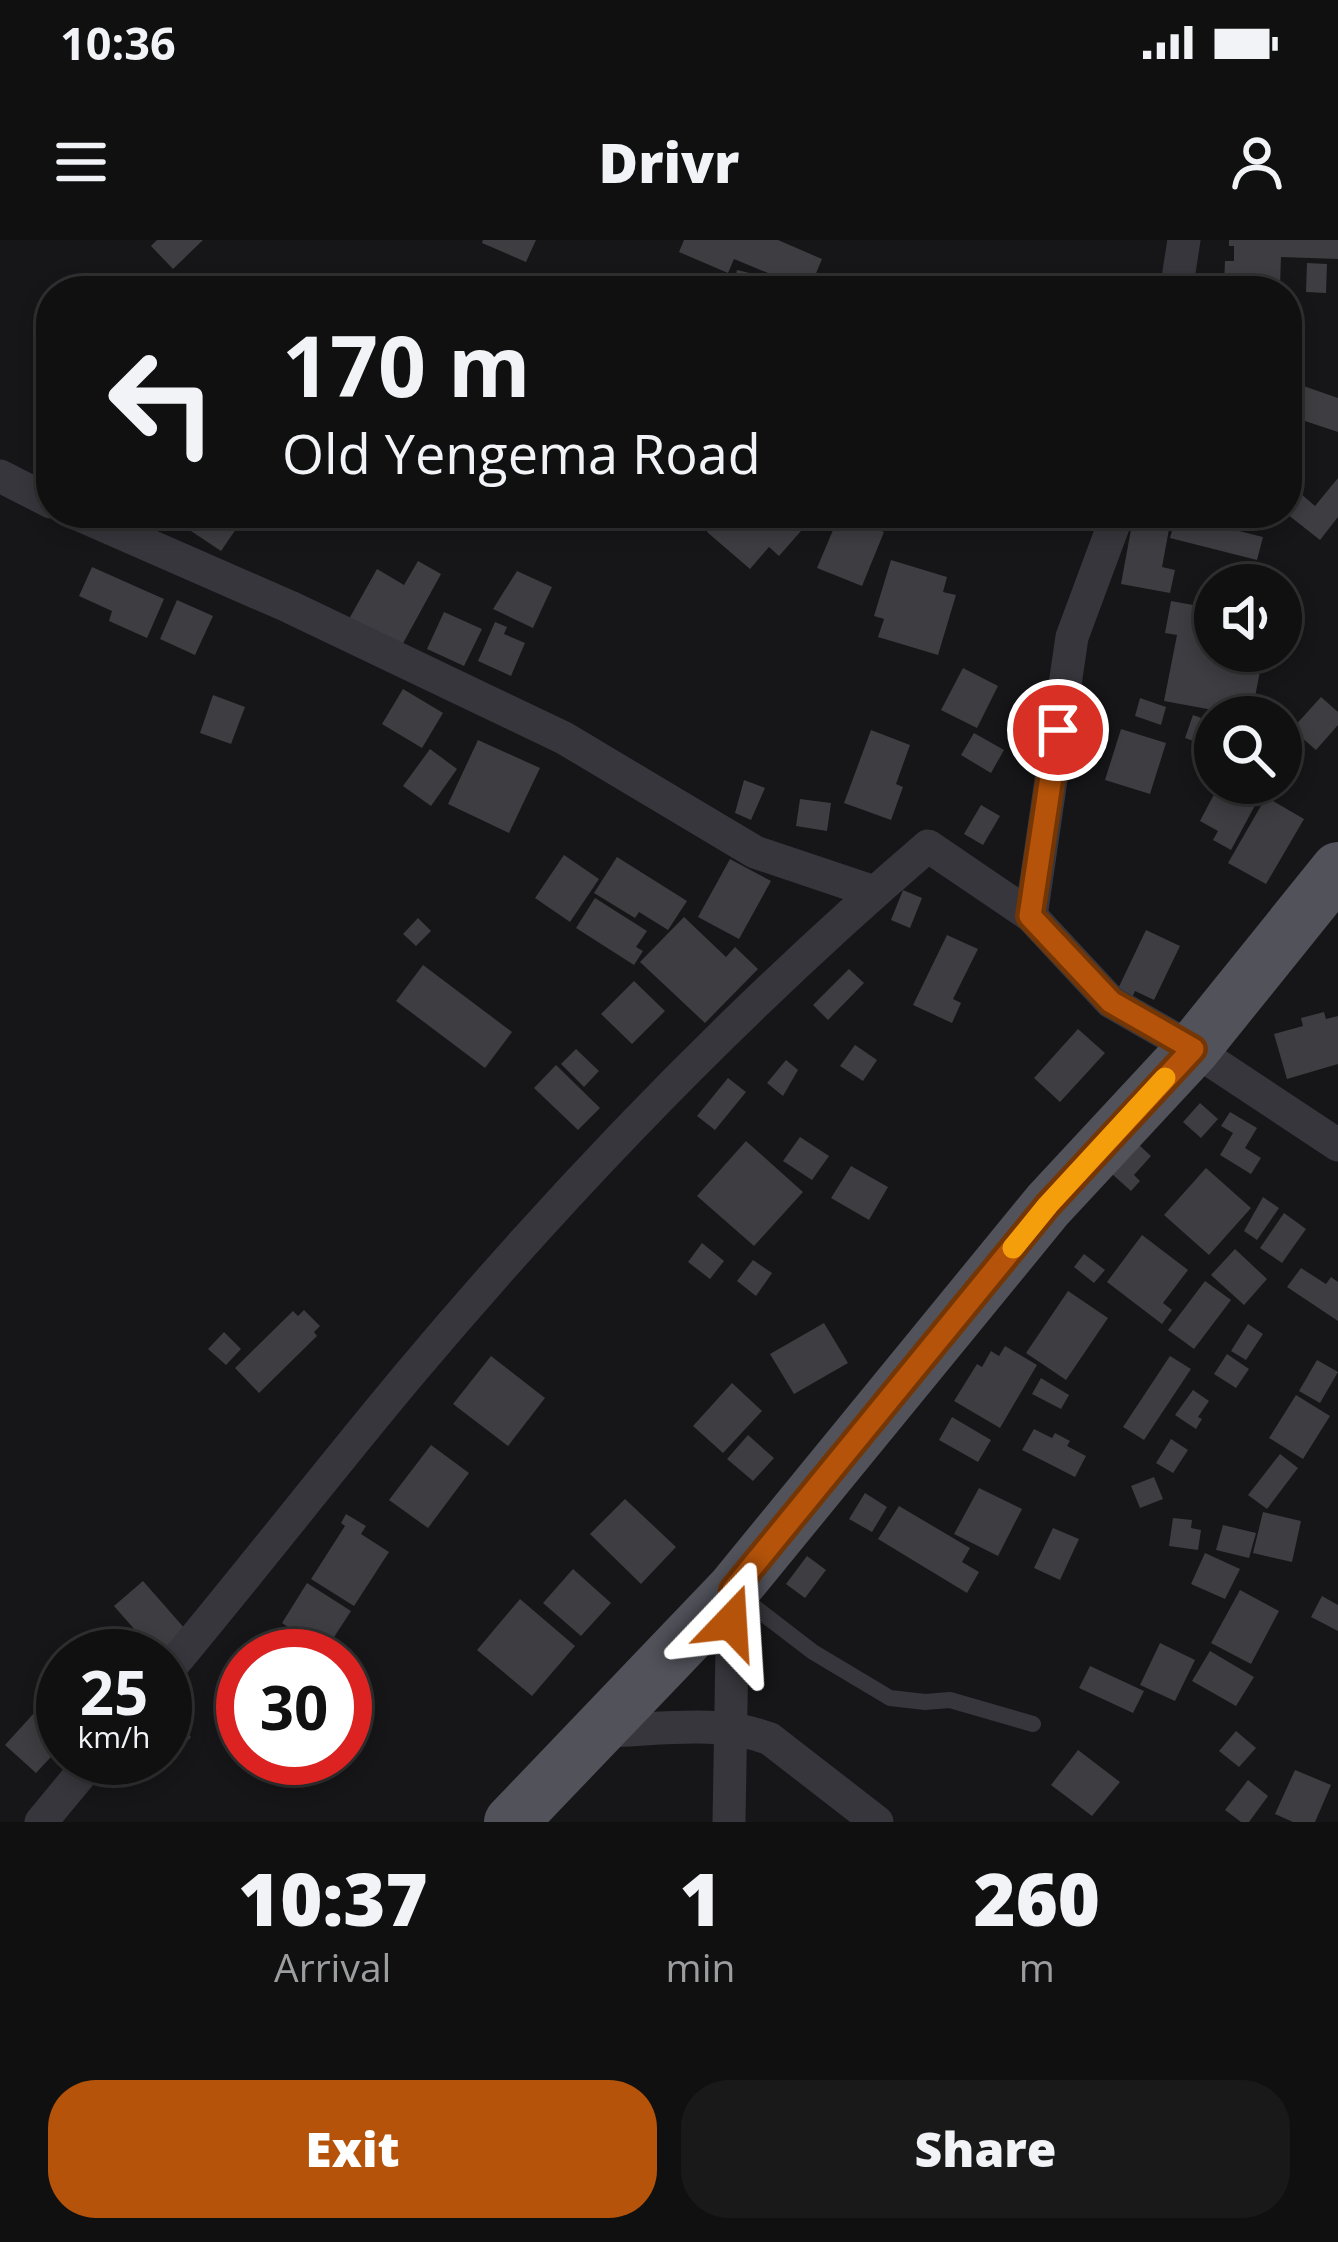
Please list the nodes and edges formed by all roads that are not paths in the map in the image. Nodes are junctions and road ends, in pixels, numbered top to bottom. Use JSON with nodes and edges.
{"nodes":[{"id":1,"x":1184,"y":240,"type":"edge"},
{"id":2,"x":1178,"y":276,"type":"edge"},
{"id":3,"x":0,"y":476,"type":"edge"},
{"id":4,"x":36,"y":494,"type":"edge"},
{"id":5,"x":109,"y":528,"type":"edge"},
{"id":6,"x":1112,"y":528,"type":"edge"},
{"id":7,"x":1338,"y":869,"type":"edge"},
{"id":8,"x":874,"y":892,"type":"junction"},
{"id":9,"x":1030,"y":916,"type":"junction"},
{"id":10,"x":1193,"y":1049,"type":"junction"},
{"id":11,"x":1338,"y":1145,"type":"edge"},
{"id":12,"x":733,"y":1590,"type":"junction"},
{"id":13,"x":192,"y":1641,"type":"edge"},
{"id":14,"x":1034,"y":1724,"type":"dead end"},
{"id":15,"x":732,"y":1727,"type":"junction"},
{"id":16,"x":596,"y":1731,"type":"junction"},
{"id":17,"x":72,"y":1785,"type":"edge"},
{"id":18,"x":41,"y":1822,"type":"edge"},
{"id":19,"x":511,"y":1822,"type":"edge"},
{"id":20,"x":729,"y":1822,"type":"edge"},
{"id":21,"x":877,"y":1822,"type":"edge"}],
"edges":[{"from":1,"to":2,"type":"street"},
{"from":3,"to":4,"type":"street"},
{"from":5,"to":8,"type":"street"},
{"from":6,"to":9,"type":"street"},
{"from":7,"to":10,"type":"main road"},
{"from":8,"to":9,"type":"street"},
{"from":8,"to":13,"type":"street"},
{"from":9,"to":10,"type":"street"},
{"from":10,"to":11,"type":"street"},
{"from":10,"to":12,"type":"main road"},
{"from":12,"to":14,"type":"lane"},
{"from":12,"to":15,"type":"street"},
{"from":12,"to":16,"type":"main road"},
{"from":15,"to":16,"type":"street"},
{"from":15,"to":20,"type":"street"},
{"from":15,"to":21,"type":"street"},
{"from":16,"to":19,"type":"main road"},
{"from":17,"to":18,"type":"street"}]}
